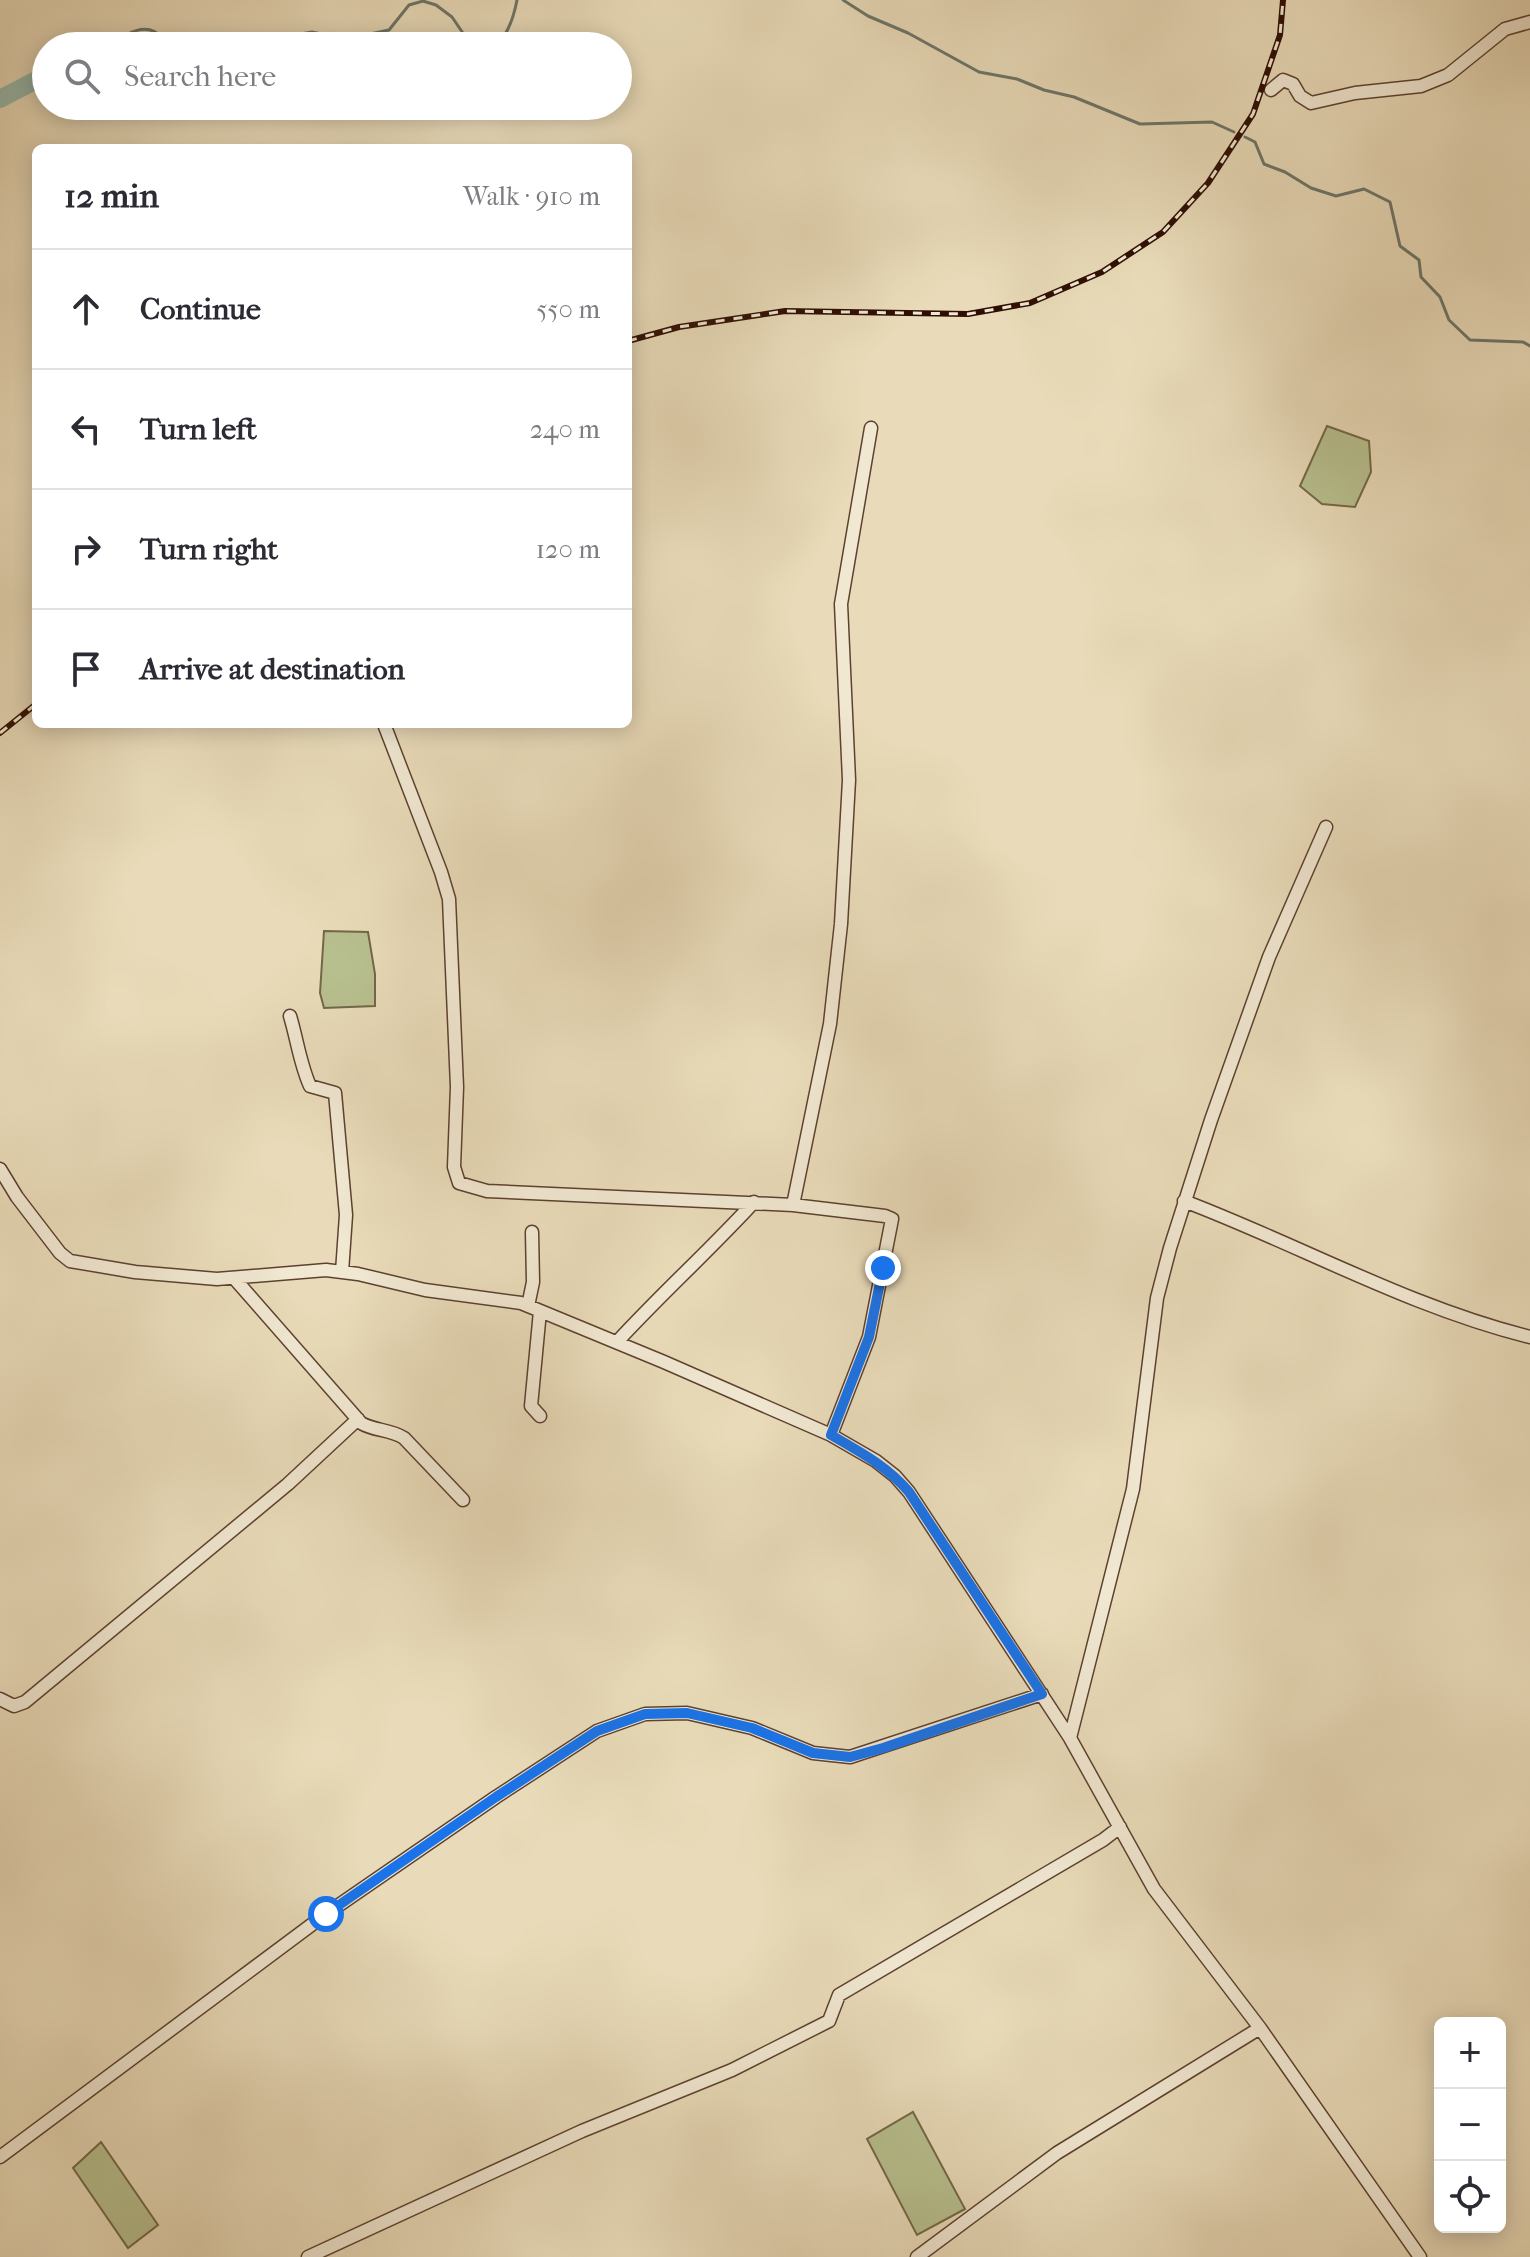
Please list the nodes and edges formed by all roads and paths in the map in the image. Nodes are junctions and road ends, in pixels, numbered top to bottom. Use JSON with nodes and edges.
{"nodes":[{"id":1,"x":1530,"y":22,"type":"edge"},
{"id":2,"x":1271,"y":90,"type":"dead end"},
{"id":3,"x":871,"y":428,"type":"dead end"},
{"id":4,"x":386,"y":728,"type":"edge"},
{"id":5,"x":1326,"y":827,"type":"dead end"},
{"id":6,"x":290,"y":1016,"type":"dead end"},
{"id":7,"x":0,"y":1169,"type":"edge"},
{"id":8,"x":1184,"y":1201,"type":"junction"},
{"id":9,"x":754,"y":1202,"type":"junction"},
{"id":10,"x":793,"y":1205,"type":"junction"},
{"id":11,"x":532,"y":1232,"type":"dead end"},
{"id":12,"x":342,"y":1272,"type":"junction"},
{"id":13,"x":234,"y":1278,"type":"junction"},
{"id":14,"x":534,"y":1309,"type":"junction"},
{"id":15,"x":1530,"y":1337,"type":"edge"},
{"id":16,"x":617,"y":1342,"type":"junction"},
{"id":17,"x":540,"y":1416,"type":"dead end"},
{"id":18,"x":358,"y":1419,"type":"junction"},
{"id":19,"x":831,"y":1435,"type":"junction"},
{"id":20,"x":463,"y":1500,"type":"dead end"},
{"id":21,"x":1042,"y":1694,"type":"junction"},
{"id":22,"x":0,"y":1699,"type":"edge"},
{"id":23,"x":1070,"y":1738,"type":"junction"},
{"id":24,"x":1120,"y":1827,"type":"junction"},
{"id":25,"x":1260,"y":2028,"type":"junction"},
{"id":26,"x":0,"y":2157,"type":"edge"},
{"id":27,"x":308,"y":2257,"type":"edge"},
{"id":28,"x":917,"y":2257,"type":"edge"},
{"id":29,"x":1420,"y":2257,"type":"edge"}],
"edges":[{"from":1,"to":2,"type":"street"},
{"from":3,"to":10,"type":"street"},
{"from":4,"to":9,"type":"street"},
{"from":5,"to":8,"type":"street"},
{"from":6,"to":12,"type":"street"},
{"from":7,"to":13,"type":"street"},
{"from":8,"to":15,"type":"street"},
{"from":8,"to":23,"type":"street"},
{"from":9,"to":10,"type":"street"},
{"from":9,"to":16,"type":"street"},
{"from":10,"to":19,"type":"street"},
{"from":11,"to":14,"type":"street"},
{"from":12,"to":13,"type":"street"},
{"from":12,"to":14,"type":"street"},
{"from":13,"to":18,"type":"street"},
{"from":14,"to":16,"type":"street"},
{"from":14,"to":17,"type":"street"},
{"from":16,"to":19,"type":"street"},
{"from":18,"to":20,"type":"street"},
{"from":18,"to":22,"type":"street"},
{"from":19,"to":21,"type":"street"},
{"from":21,"to":23,"type":"street"},
{"from":21,"to":26,"type":"street"},
{"from":23,"to":24,"type":"street"},
{"from":24,"to":25,"type":"street"},
{"from":24,"to":27,"type":"street"},
{"from":25,"to":28,"type":"street"},
{"from":25,"to":29,"type":"street"}]}
